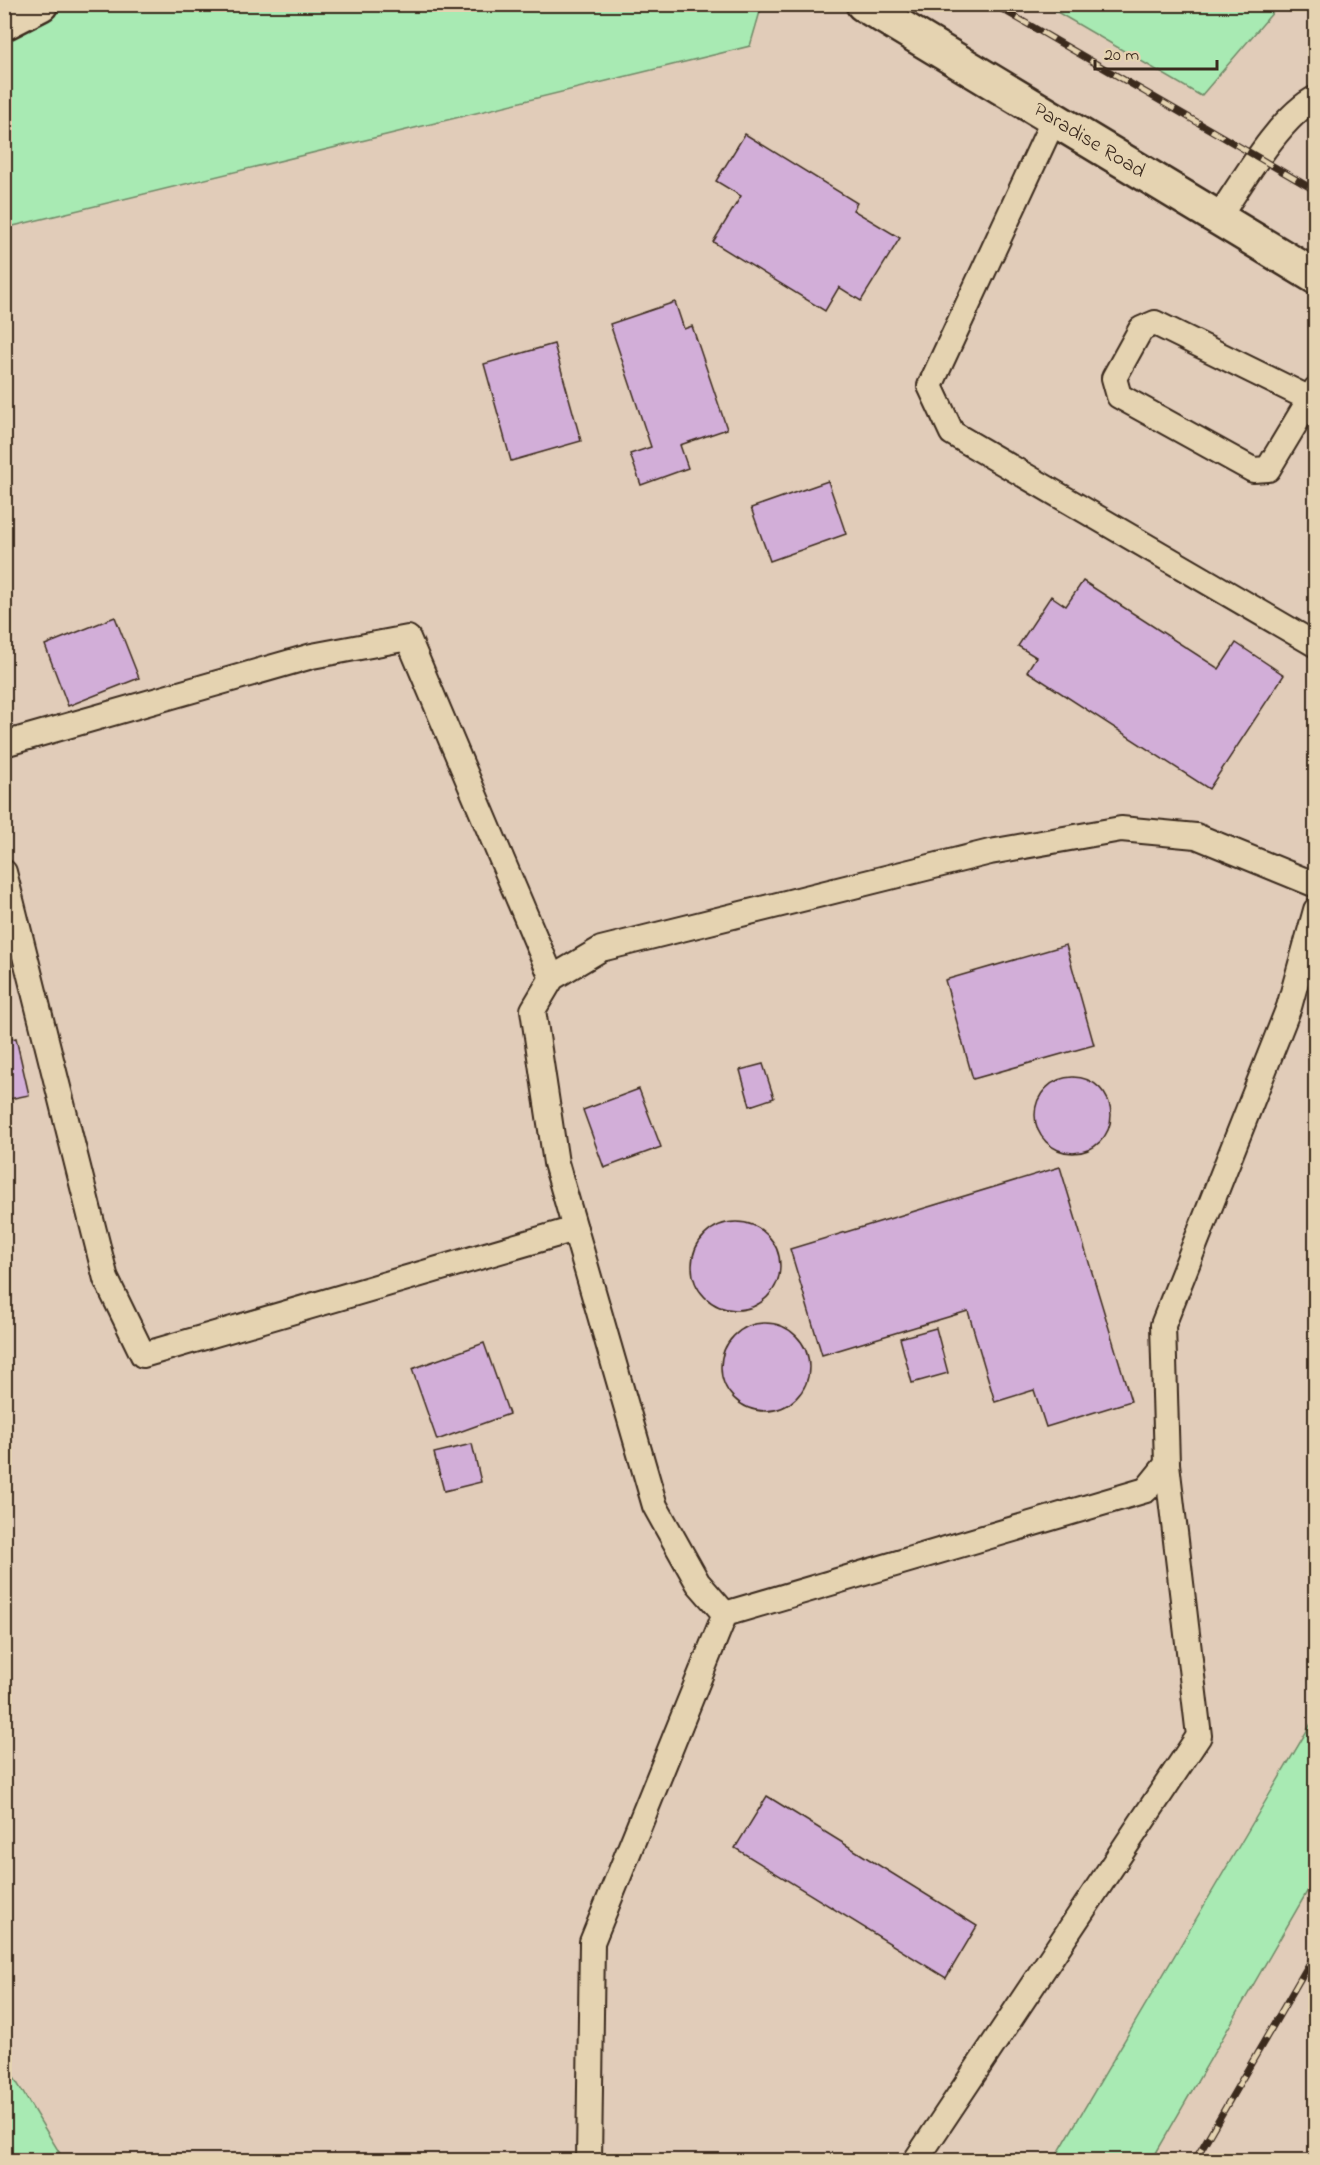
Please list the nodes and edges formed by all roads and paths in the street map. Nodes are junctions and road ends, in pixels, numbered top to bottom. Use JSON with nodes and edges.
{"nodes":[{"id":1,"x":41,"y":4,"type":"edge"},
{"id":2,"x":863,"y":4,"type":"edge"},
{"id":3,"x":4,"y":22,"type":"edge"},
{"id":4,"x":1316,"y":98,"type":"edge"},
{"id":5,"x":1053,"y":119,"type":"junction"},
{"id":6,"x":1218,"y":218,"type":"junction"},
{"id":7,"x":1316,"y":277,"type":"edge"},
{"id":8,"x":1312,"y":394,"type":"edge"},
{"id":9,"x":1316,"y":645,"type":"edge"},
{"id":10,"x":4,"y":744,"type":"edge"},
{"id":11,"x":4,"y":872,"type":"edge"},
{"id":12,"x":1316,"y":885,"type":"edge"},
{"id":13,"x":1316,"y":910,"type":"edge"},
{"id":14,"x":552,"y":978,"type":"junction"},
{"id":15,"x":575,"y":1229,"type":"junction"},
{"id":16,"x":1167,"y":1464,"type":"junction"},
{"id":17,"x":725,"y":1614,"type":"junction"},
{"id":18,"x":589,"y":2160,"type":"edge"},
{"id":19,"x":916,"y":2160,"type":"edge"}],
"edges":[{"from":1,"to":3,"type":"street"},
{"from":2,"to":5,"type":"street","name":"Paradise Road"},
{"from":4,"to":6,"type":"lane"},
{"from":5,"to":6,"type":"street","name":"Paradise Road"},
{"from":5,"to":9,"type":"lane"},
{"from":6,"to":7,"type":"street","name":"Paradise Road"},
{"from":8,"to":8,"type":"lane"},
{"from":10,"to":14,"type":"lane"},
{"from":11,"to":15,"type":"lane"},
{"from":12,"to":14,"type":"lane"},
{"from":13,"to":16,"type":"lane"},
{"from":14,"to":15,"type":"lane"},
{"from":15,"to":17,"type":"lane"},
{"from":16,"to":17,"type":"lane"},
{"from":16,"to":19,"type":"lane"},
{"from":17,"to":18,"type":"lane"}]}
